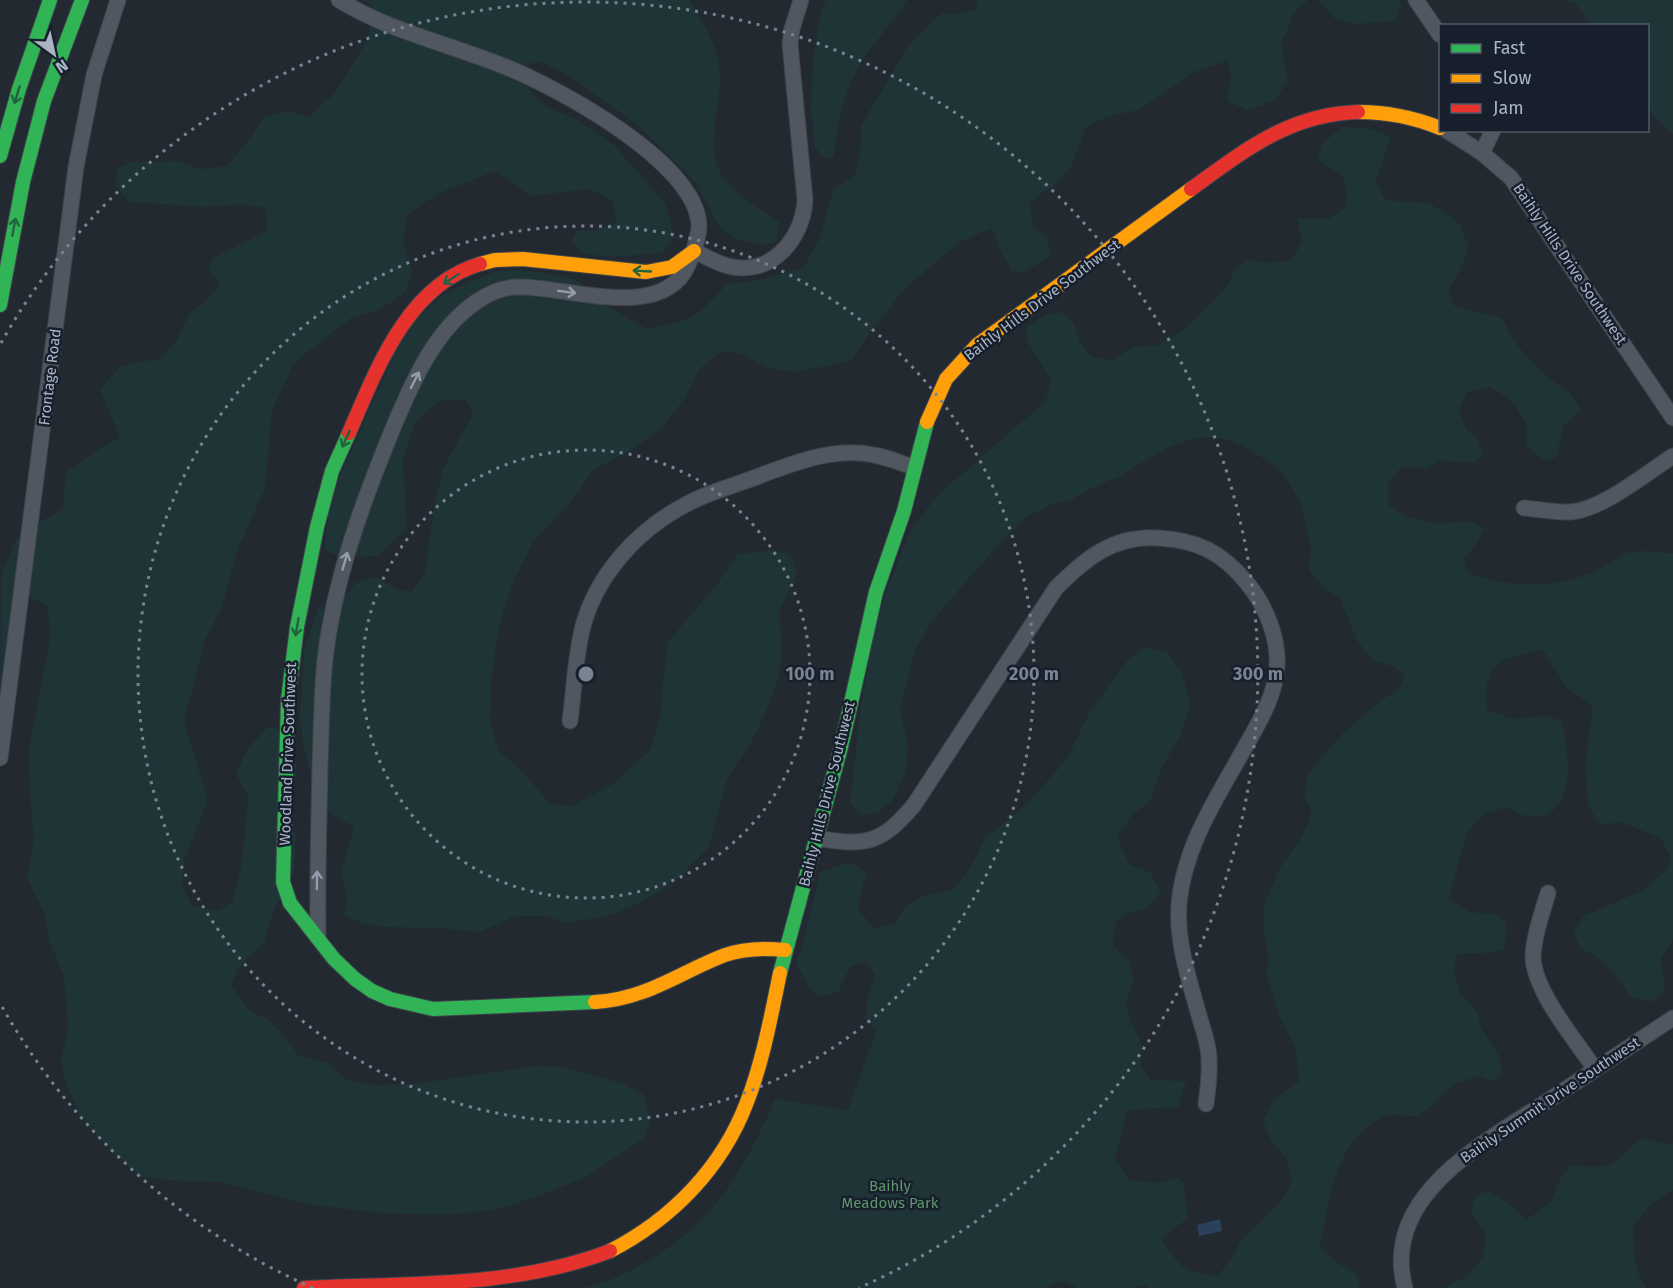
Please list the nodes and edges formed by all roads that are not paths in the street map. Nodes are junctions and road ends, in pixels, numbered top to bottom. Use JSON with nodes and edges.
{"nodes":[{"id":1,"x":50,"y":0,"type":"edge"},
{"id":2,"x":82,"y":0,"type":"edge"},
{"id":3,"x":118,"y":0,"type":"edge"},
{"id":4,"x":339,"y":0,"type":"edge"},
{"id":5,"x":801,"y":0,"type":"edge"},
{"id":6,"x":1416,"y":0,"type":"edge"},
{"id":7,"x":1439,"y":34,"type":"edge"},
{"id":8,"x":1439,"y":128,"type":"edge"},
{"id":9,"x":1449,"y":132,"type":"edge"},
{"id":10,"x":1492,"y":132,"type":"edge"},
{"id":11,"x":1482,"y":153,"type":"junction"},
{"id":12,"x":0,"y":156,"type":"edge"},
{"id":13,"x":694,"y":251,"type":"junction"},
{"id":14,"x":0,"y":305,"type":"edge"},
{"id":15,"x":1673,"y":418,"type":"edge"},
{"id":16,"x":1673,"y":456,"type":"edge"},
{"id":17,"x":913,"y":466,"type":"junction"},
{"id":18,"x":1524,"y":508,"type":"dead end"},
{"id":19,"x":570,"y":721,"type":"dead end"},
{"id":20,"x":0,"y":758,"type":"edge"},
{"id":21,"x":817,"y":838,"type":"junction"},
{"id":22,"x":1548,"y":892,"type":"dead end"},
{"id":23,"x":318,"y":938,"type":"junction"},
{"id":24,"x":785,"y":950,"type":"junction"},
{"id":25,"x":1673,"y":1018,"type":"edge"},
{"id":26,"x":1595,"y":1070,"type":"junction"},
{"id":27,"x":1206,"y":1104,"type":"dead end"},
{"id":28,"x":304,"y":1288,"type":"edge"},
{"id":29,"x":1405,"y":1288,"type":"edge"}],
"edges":[{"from":1,"to":12,"type":"street","one_way":true},
{"from":14,"to":2,"type":"street","one_way":true},
{"from":3,"to":20,"type":"street","name":"Frontage Road"},
{"from":4,"to":13,"type":"street"},
{"from":5,"to":13,"type":"street"},
{"from":6,"to":7,"type":"street"},
{"from":8,"to":17,"type":"street","name":"Baihly Hills Drive Southwest"},
{"from":9,"to":11,"type":"street","name":"Baihly Hills Drive Southwest"},
{"from":10,"to":11,"type":"street"},
{"from":11,"to":15,"type":"street","name":"Baihly Hills Drive Southwest"},
{"from":23,"to":13,"type":"street","one_way":true},
{"from":13,"to":23,"type":"street","name":"Woodland Drive Southwest","one_way":true},
{"from":16,"to":18,"type":"street"},
{"from":17,"to":19,"type":"street"},
{"from":17,"to":21,"type":"street","name":"Baihly Hills Drive Southwest"},
{"from":21,"to":24,"type":"street","name":"Baihly Hills Drive Southwest"},
{"from":21,"to":27,"type":"street"},
{"from":22,"to":26,"type":"street"},
{"from":23,"to":24,"type":"street","name":"Woodland Drive Southwest"},
{"from":24,"to":28,"type":"street","name":"Baihly Hills Drive Southwest"},
{"from":25,"to":26,"type":"street","name":"Baihly Summit Drive Southwest"},
{"from":26,"to":29,"type":"street","name":"Baihly Summit Drive Southwest"}]}
